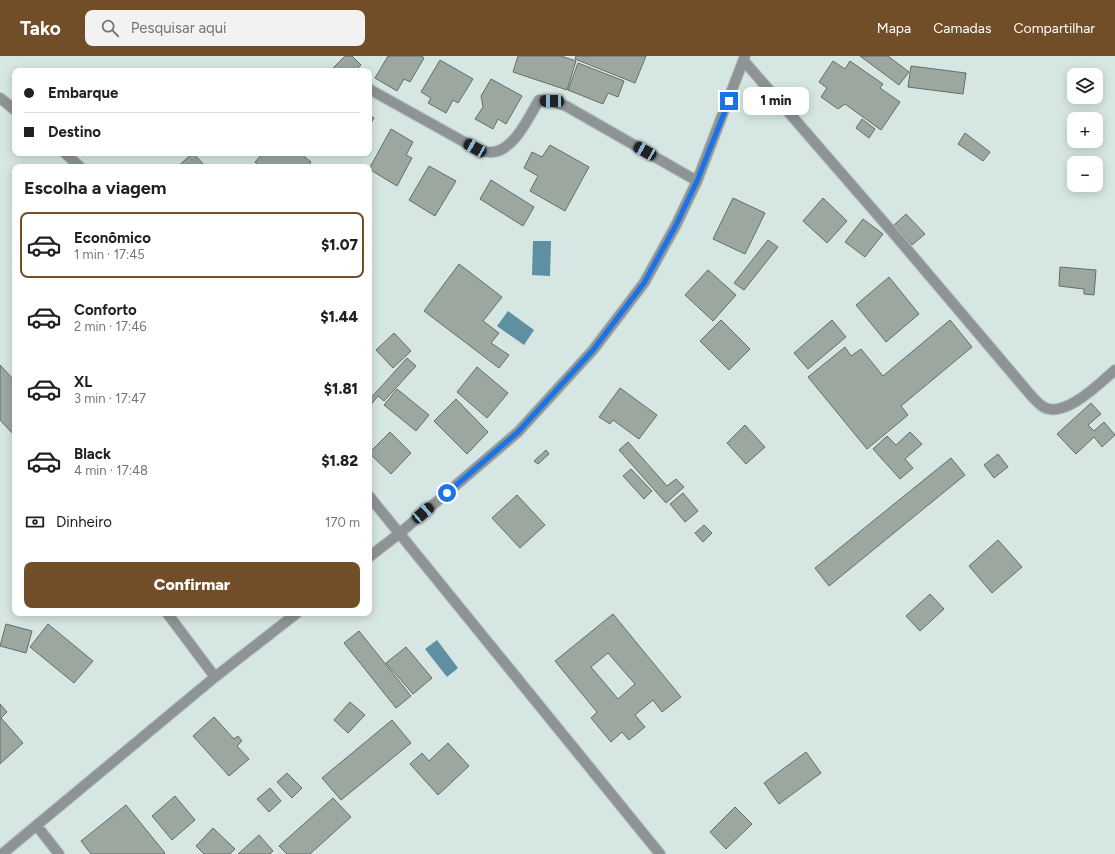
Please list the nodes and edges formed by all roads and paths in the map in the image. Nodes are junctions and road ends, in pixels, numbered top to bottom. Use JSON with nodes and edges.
{"nodes":[{"id":1,"x":745,"y":58,"type":"edge"},
{"id":2,"x":372,"y":91,"type":"edge"},
{"id":3,"x":0,"y":98,"type":"edge"},
{"id":4,"x":12,"y":108,"type":"edge"},
{"id":5,"x":68,"y":156,"type":"edge"},
{"id":6,"x":77,"y":164,"type":"edge"},
{"id":7,"x":697,"y":181,"type":"junction"},
{"id":8,"x":1115,"y":370,"type":"edge"},
{"id":9,"x":372,"y":500,"type":"edge"},
{"id":10,"x":400,"y":533,"type":"junction"},
{"id":11,"x":372,"y":555,"type":"edge"},
{"id":12,"x":169,"y":616,"type":"edge"},
{"id":13,"x":293,"y":616,"type":"edge"},
{"id":14,"x":215,"y":677,"type":"junction"},
{"id":15,"x":37,"y":826,"type":"junction"},
{"id":16,"x":2,"y":854,"type":"edge"},
{"id":17,"x":59,"y":854,"type":"edge"},
{"id":18,"x":660,"y":854,"type":"edge"}],
"edges":[{"from":1,"to":7,"type":"street"},
{"from":1,"to":8,"type":"street"},
{"from":2,"to":7,"type":"street"},
{"from":3,"to":4,"type":"street"},
{"from":5,"to":6,"type":"street"},
{"from":7,"to":10,"type":"street"},
{"from":9,"to":10,"type":"street"},
{"from":10,"to":11,"type":"street"},
{"from":10,"to":18,"type":"street"},
{"from":12,"to":14,"type":"street"},
{"from":13,"to":14,"type":"street"},
{"from":14,"to":15,"type":"street"},
{"from":15,"to":16,"type":"street"},
{"from":15,"to":17,"type":"street"}]}
